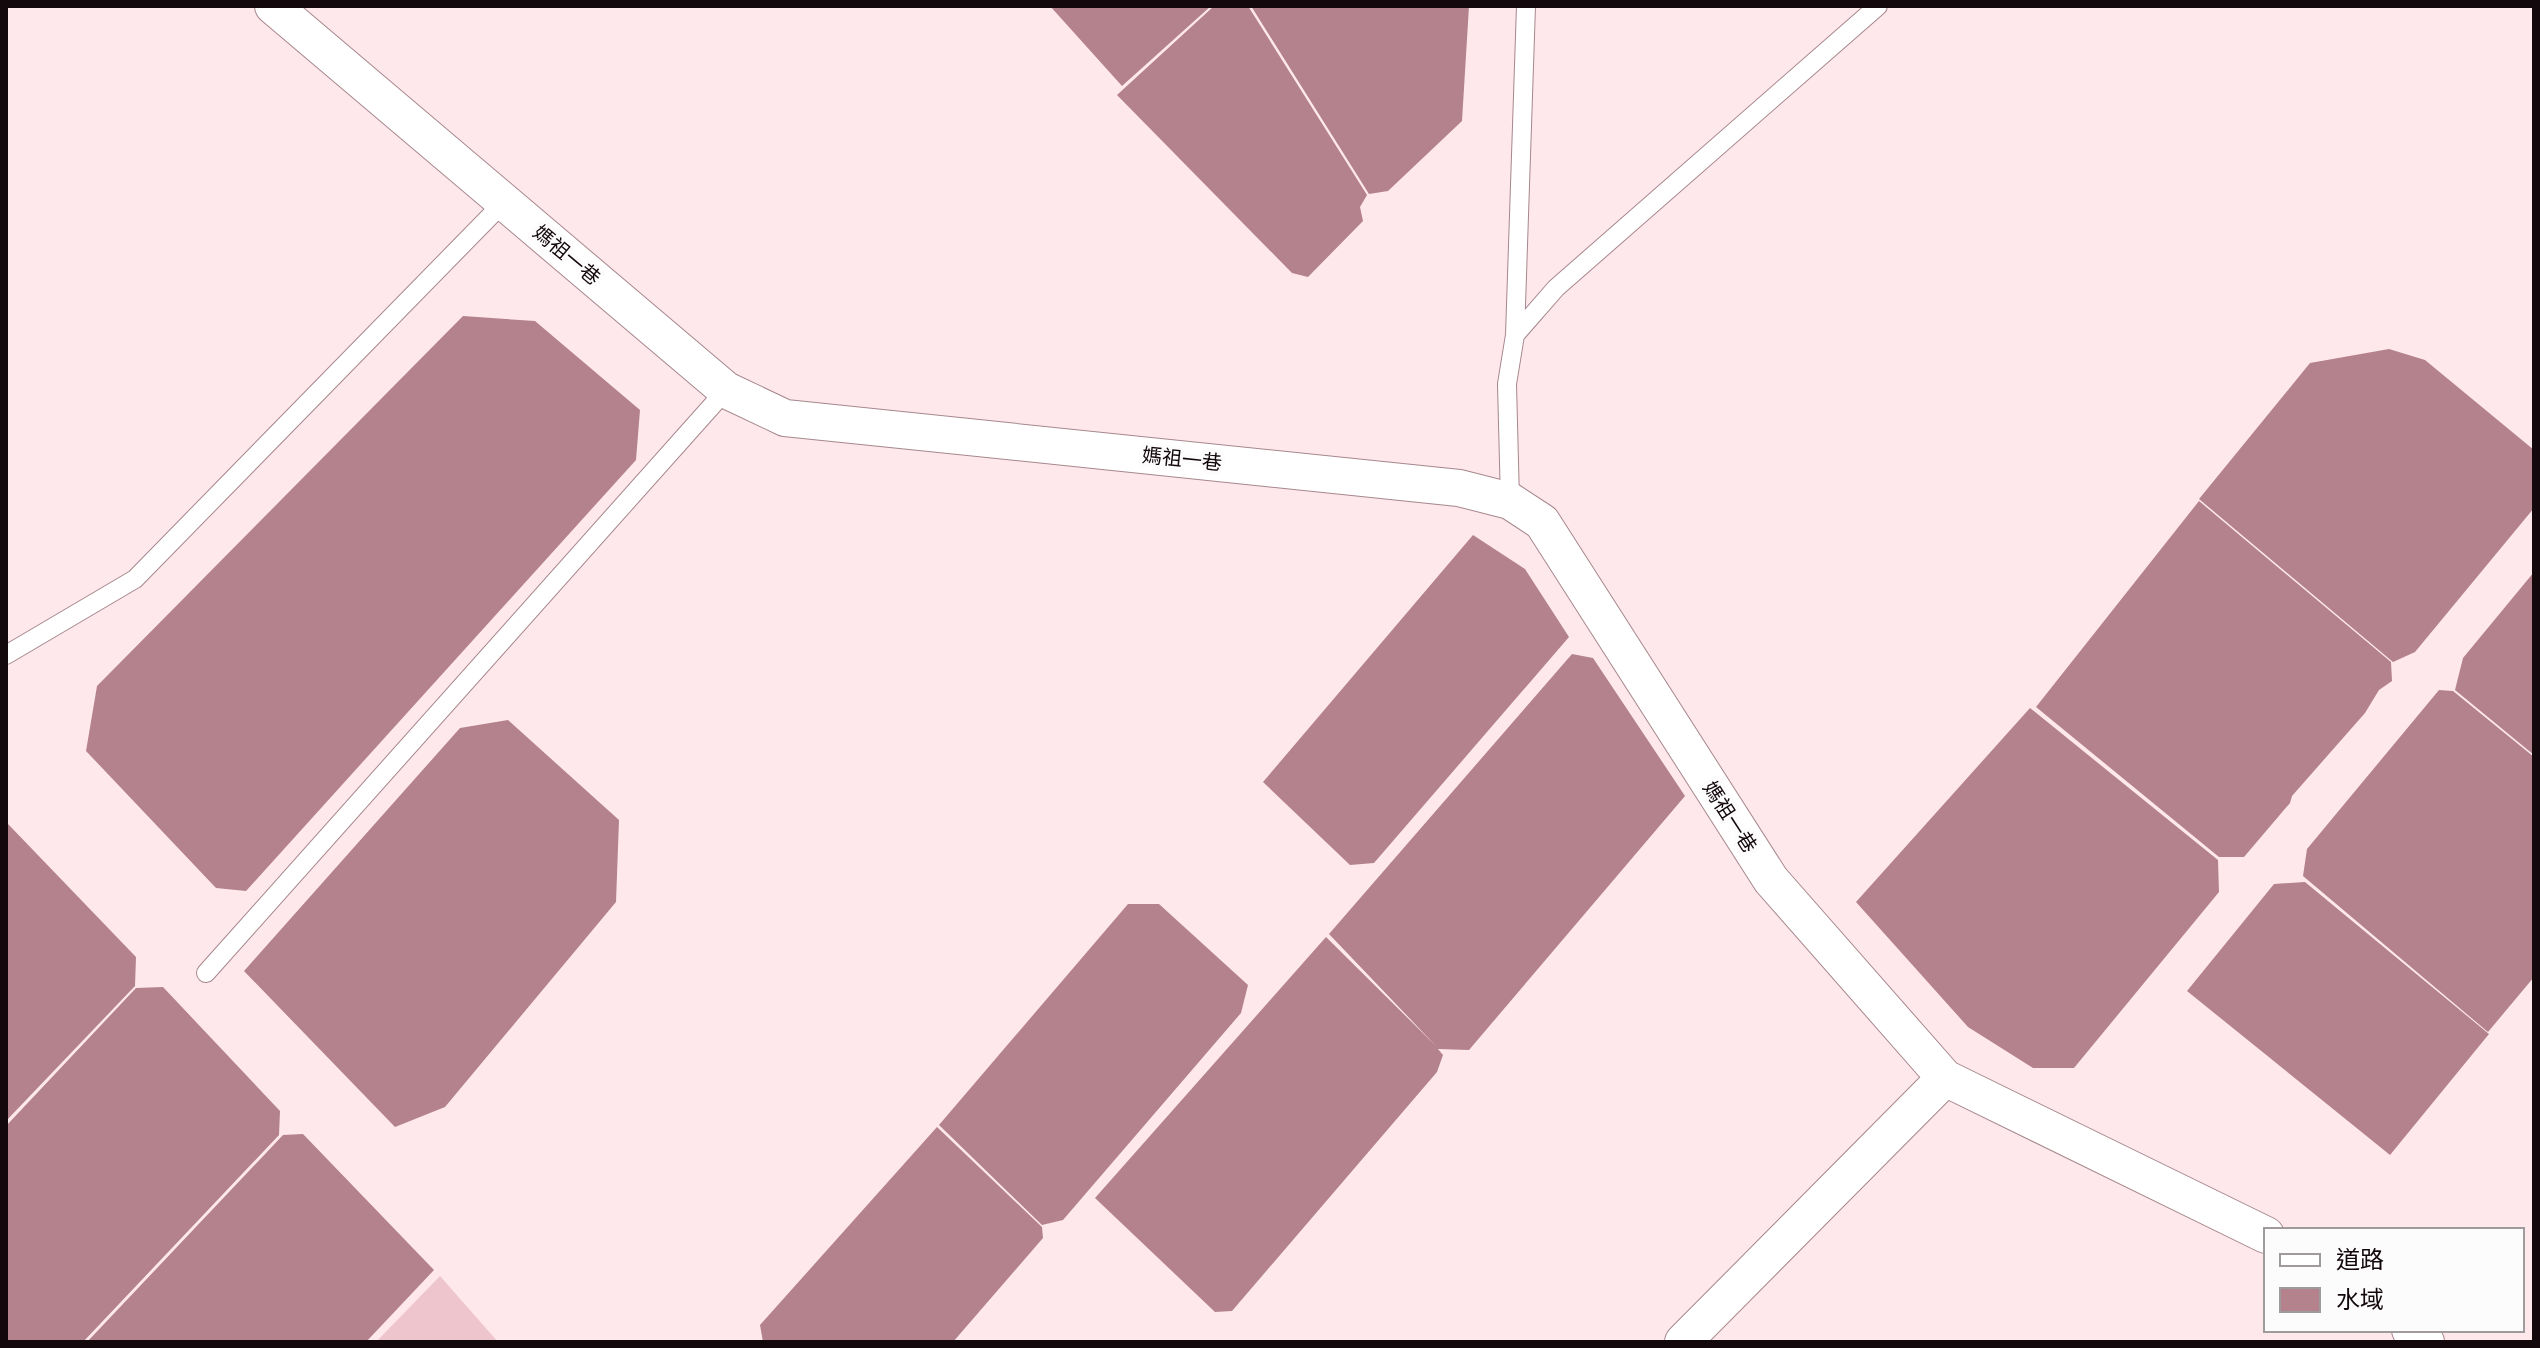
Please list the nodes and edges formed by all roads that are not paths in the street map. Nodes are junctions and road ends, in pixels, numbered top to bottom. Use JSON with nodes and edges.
{"nodes":[{"id":1,"x":273,"y":6,"type":"edge"},
{"id":2,"x":1526,"y":6,"type":"edge"},
{"id":3,"x":1878,"y":6,"type":"edge"},
{"id":4,"x":504,"y":202,"type":"junction"},
{"id":5,"x":1515,"y":335,"type":"junction"},
{"id":6,"x":726,"y":390,"type":"junction"},
{"id":7,"x":1510,"y":501,"type":"junction"},
{"id":8,"x":6,"y":655,"type":"edge"},
{"id":9,"x":206,"y":973,"type":"dead end"},
{"id":10,"x":1945,"y":1078,"type":"junction"},
{"id":11,"x":2264,"y":1234,"type":"edge"},
{"id":12,"x":1683,"y":1342,"type":"edge"}],
"edges":[{"from":1,"to":4,"type":"street","name":"媽祖一巷"},
{"from":2,"to":5,"type":"lane"},
{"from":3,"to":5,"type":"lane"},
{"from":4,"to":6,"type":"street","name":"媽祖一巷"},
{"from":4,"to":8,"type":"lane"},
{"from":5,"to":7,"type":"lane"},
{"from":6,"to":7,"type":"street","name":"媽祖一巷"},
{"from":6,"to":9,"type":"lane"},
{"from":7,"to":10,"type":"street","name":"媽祖一巷"},
{"from":10,"to":11,"type":"street","name":"媽祖一巷"},
{"from":10,"to":12,"type":"street"}]}
